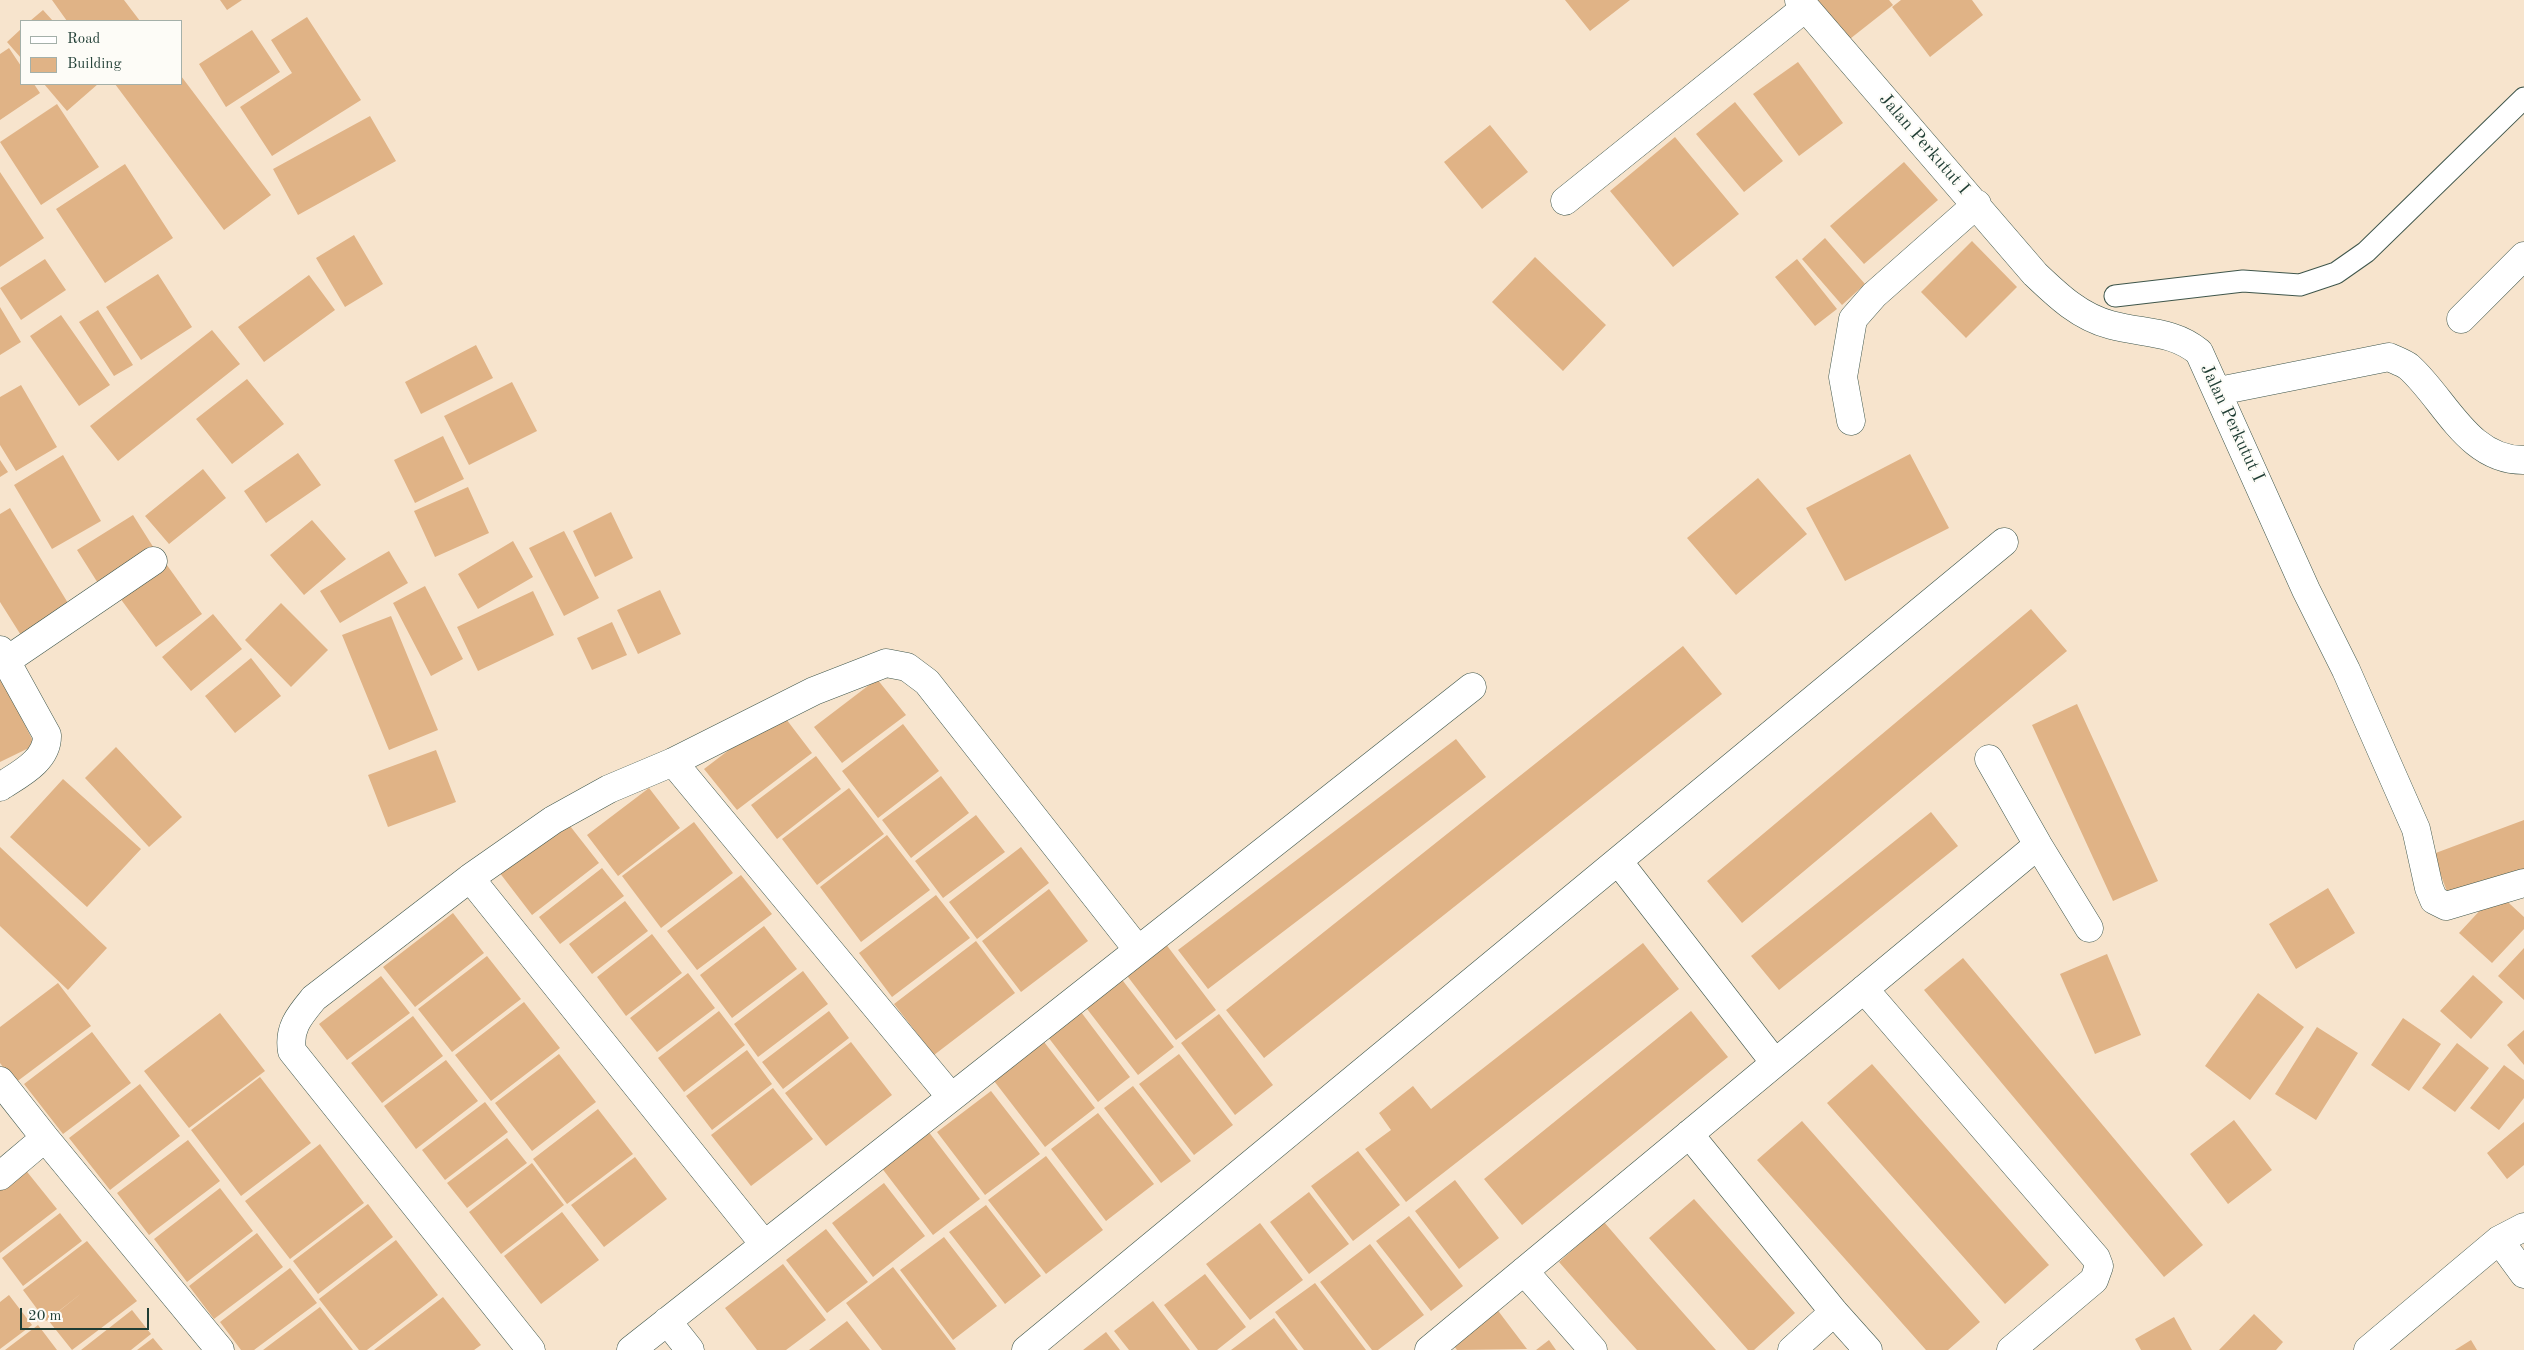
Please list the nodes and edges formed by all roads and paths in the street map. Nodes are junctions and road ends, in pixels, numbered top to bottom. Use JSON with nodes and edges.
{"nodes":[{"id":1,"x":1802,"y":4,"type":"edge"},
{"id":2,"x":2524,"y":98,"type":"edge"},
{"id":3,"x":1565,"y":201,"type":"dead end"},
{"id":4,"x":1977,"y":204,"type":"junction"},
{"id":5,"x":2524,"y":256,"type":"edge"},
{"id":6,"x":2115,"y":296,"type":"dead end"},
{"id":7,"x":2461,"y":319,"type":"dead end"},
{"id":8,"x":2219,"y":391,"type":"junction"},
{"id":9,"x":1851,"y":421,"type":"dead end"},
{"id":10,"x":2524,"y":460,"type":"edge"},
{"id":11,"x":2004,"y":542,"type":"dead end"},
{"id":12,"x":153,"y":561,"type":"dead end"},
{"id":13,"x":3,"y":656,"type":"edge"},
{"id":14,"x":1472,"y":687,"type":"dead end"},
{"id":15,"x":1989,"y":759,"type":"dead end"},
{"id":16,"x":672,"y":762,"type":"junction"},
{"id":17,"x":0,"y":787,"type":"edge"},
{"id":18,"x":2038,"y":845,"type":"junction"},
{"id":19,"x":1618,"y":861,"type":"junction"},
{"id":20,"x":470,"y":878,"type":"junction"},
{"id":21,"x":2524,"y":883,"type":"edge"},
{"id":22,"x":2089,"y":928,"type":"dead end"},
{"id":23,"x":1138,"y":950,"type":"junction"},
{"id":24,"x":1864,"y":989,"type":"junction"},
{"id":25,"x":1775,"y":1063,"type":"junction"},
{"id":26,"x":0,"y":1081,"type":"edge"},
{"id":27,"x":951,"y":1097,"type":"junction"},
{"id":28,"x":1689,"y":1134,"type":"junction"},
{"id":29,"x":44,"y":1138,"type":"junction"},
{"id":30,"x":0,"y":1176,"type":"edge"},
{"id":31,"x":2524,"y":1227,"type":"edge"},
{"id":32,"x":2499,"y":1240,"type":"junction"},
{"id":33,"x":764,"y":1244,"type":"junction"},
{"id":34,"x":1524,"y":1271,"type":"junction"},
{"id":35,"x":2524,"y":1274,"type":"edge"},
{"id":36,"x":1834,"y":1312,"type":"junction"},
{"id":37,"x":666,"y":1322,"type":"junction"},
{"id":38,"x":220,"y":1350,"type":"edge"},
{"id":39,"x":531,"y":1350,"type":"edge"},
{"id":40,"x":631,"y":1350,"type":"edge"},
{"id":41,"x":690,"y":1350,"type":"edge"},
{"id":42,"x":1026,"y":1350,"type":"edge"},
{"id":43,"x":1429,"y":1350,"type":"edge"},
{"id":44,"x":1593,"y":1350,"type":"edge"},
{"id":45,"x":1792,"y":1350,"type":"edge"},
{"id":46,"x":1868,"y":1350,"type":"edge"},
{"id":47,"x":2011,"y":1350,"type":"edge"},
{"id":48,"x":2368,"y":1350,"type":"edge"}],
"edges":[{"from":1,"to":3,"type":"street"},
{"from":1,"to":4,"type":"street","name":"Jalan Perkutut I"},
{"from":2,"to":6,"type":"lane"},
{"from":4,"to":8,"type":"street","name":"Jalan Perkutut I"},
{"from":4,"to":9,"type":"street"},
{"from":5,"to":7,"type":"street"},
{"from":8,"to":10,"type":"street"},
{"from":8,"to":21,"type":"street","name":"Jalan Perkutut I"},
{"from":11,"to":19,"type":"street"},
{"from":12,"to":13,"type":"street"},
{"from":13,"to":17,"type":"street"},
{"from":14,"to":23,"type":"street"},
{"from":15,"to":18,"type":"street"},
{"from":16,"to":20,"type":"street"},
{"from":16,"to":23,"type":"street"},
{"from":16,"to":27,"type":"street"},
{"from":18,"to":22,"type":"street"},
{"from":18,"to":24,"type":"street"},
{"from":19,"to":25,"type":"street"},
{"from":19,"to":42,"type":"street"},
{"from":20,"to":33,"type":"street"},
{"from":20,"to":39,"type":"street"},
{"from":23,"to":27,"type":"street"},
{"from":24,"to":25,"type":"street"},
{"from":24,"to":47,"type":"street"},
{"from":25,"to":28,"type":"street"},
{"from":26,"to":29,"type":"street"},
{"from":27,"to":33,"type":"street"},
{"from":28,"to":34,"type":"street"},
{"from":28,"to":36,"type":"street"},
{"from":29,"to":30,"type":"street"},
{"from":29,"to":38,"type":"street"},
{"from":31,"to":32,"type":"street"},
{"from":32,"to":35,"type":"street"},
{"from":32,"to":48,"type":"street"},
{"from":33,"to":37,"type":"street"},
{"from":34,"to":43,"type":"street"},
{"from":34,"to":44,"type":"street"},
{"from":36,"to":45,"type":"street"},
{"from":36,"to":46,"type":"street"},
{"from":37,"to":40,"type":"street"},
{"from":37,"to":41,"type":"street"}]}
